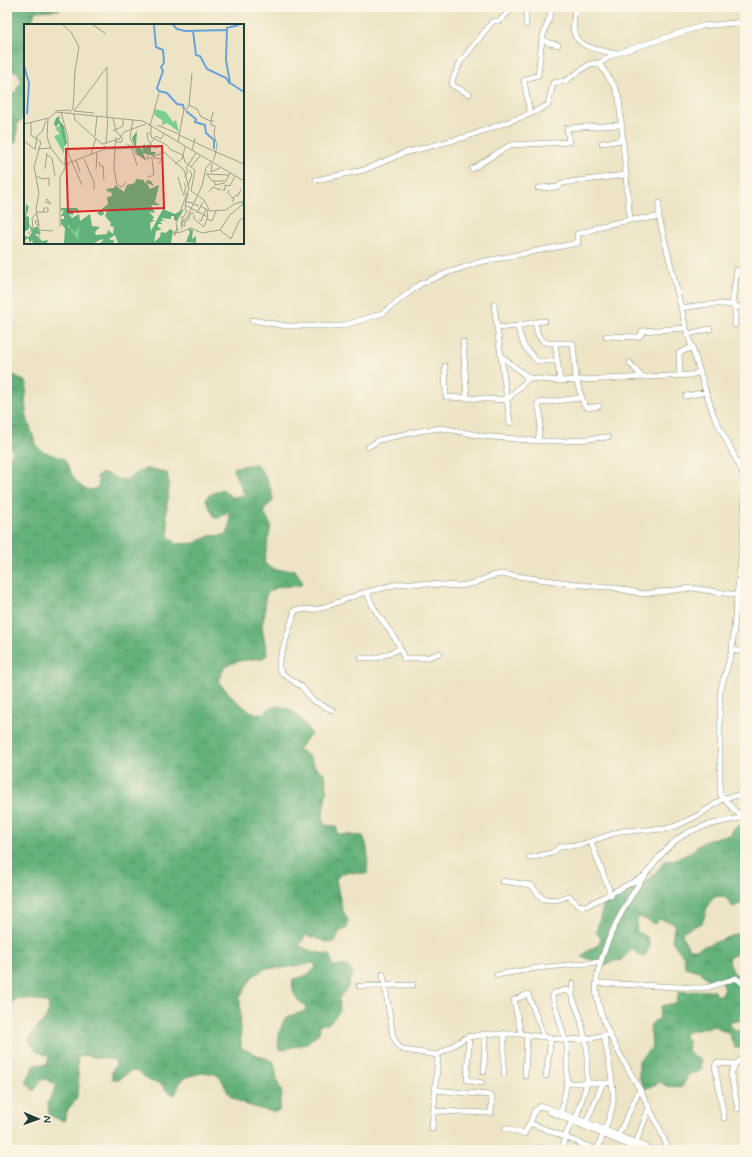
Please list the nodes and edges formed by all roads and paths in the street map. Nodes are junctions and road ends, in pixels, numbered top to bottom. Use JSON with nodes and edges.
{"nodes":[{"id":1,"x":514,"y":7,"type":"edge"},
{"id":2,"x":524,"y":7,"type":"edge"},
{"id":3,"x":553,"y":7,"type":"edge"},
{"id":4,"x":575,"y":7,"type":"edge"},
{"id":5,"x":740,"y":7,"type":"edge"},
{"id":6,"x":745,"y":8,"type":"edge"},
{"id":7,"x":745,"y":22,"type":"edge"},
{"id":8,"x":526,"y":25,"type":"dead end"},
{"id":9,"x":542,"y":39,"type":"junction"},
{"id":10,"x":558,"y":45,"type":"dead end"},
{"id":11,"x":615,"y":54,"type":"junction"},
{"id":12,"x":599,"y":63,"type":"junction"},
{"id":13,"x":469,"y":94,"type":"dead end"},
{"id":14,"x":530,"y":114,"type":"junction"},
{"id":15,"x":620,"y":125,"type":"junction"},
{"id":16,"x":622,"y":140,"type":"junction"},
{"id":17,"x":602,"y":143,"type":"dead end"},
{"id":18,"x":472,"y":169,"type":"dead end"},
{"id":19,"x":625,"y":175,"type":"junction"},
{"id":20,"x":316,"y":180,"type":"dead end"},
{"id":21,"x":538,"y":188,"type":"dead end"},
{"id":22,"x":659,"y":203,"type":"dead end"},
{"id":23,"x":659,"y":217,"type":"junction"},
{"id":24,"x":630,"y":220,"type":"junction"},
{"id":25,"x":737,"y":270,"type":"dead end"},
{"id":26,"x":494,"y":304,"type":"dead end"},
{"id":27,"x":734,"y":305,"type":"junction"},
{"id":28,"x":681,"y":308,"type":"junction"},
{"id":29,"x":745,"y":309,"type":"edge"},
{"id":30,"x":252,"y":320,"type":"dead end"},
{"id":31,"x":545,"y":321,"type":"dead end"},
{"id":32,"x":536,"y":322,"type":"junction"},
{"id":33,"x":735,"y":325,"type":"dead end"},
{"id":34,"x":517,"y":326,"type":"junction"},
{"id":35,"x":497,"y":328,"type":"junction"},
{"id":36,"x":686,"y":328,"type":"junction"},
{"id":37,"x":710,"y":329,"type":"dead end"},
{"id":38,"x":688,"y":334,"type":"junction"},
{"id":39,"x":606,"y":336,"type":"dead end"},
{"id":40,"x":463,"y":342,"type":"dead end"},
{"id":41,"x":555,"y":344,"type":"junction"},
{"id":42,"x":693,"y":347,"type":"junction"},
{"id":43,"x":501,"y":356,"type":"junction"},
{"id":44,"x":557,"y":360,"type":"junction"},
{"id":45,"x":630,"y":363,"type":"dead end"},
{"id":46,"x":445,"y":366,"type":"dead end"},
{"id":47,"x":700,"y":372,"type":"junction"},
{"id":48,"x":641,"y":376,"type":"junction"},
{"id":49,"x":680,"y":376,"type":"junction"},
{"id":50,"x":529,"y":378,"type":"junction"},
{"id":51,"x":576,"y":379,"type":"junction"},
{"id":52,"x":560,"y":381,"type":"junction"},
{"id":53,"x":706,"y":392,"type":"junction"},
{"id":54,"x":686,"y":396,"type":"dead end"},
{"id":55,"x":468,"y":398,"type":"junction"},
{"id":56,"x":581,"y":398,"type":"junction"},
{"id":57,"x":507,"y":400,"type":"junction"},
{"id":58,"x":598,"y":406,"type":"dead end"},
{"id":59,"x":510,"y":423,"type":"dead end"},
{"id":60,"x":608,"y":437,"type":"dead end"},
{"id":61,"x":538,"y":441,"type":"junction"},
{"id":62,"x":368,"y":447,"type":"dead end"},
{"id":63,"x":744,"y":473,"type":"edge"},
{"id":64,"x":367,"y":592,"type":"junction"},
{"id":65,"x":737,"y":595,"type":"junction"},
{"id":66,"x":745,"y":596,"type":"edge"},
{"id":67,"x":400,"y":649,"type":"junction"},
{"id":68,"x":732,"y":650,"type":"junction"},
{"id":69,"x":745,"y":652,"type":"edge"},
{"id":70,"x":440,"y":653,"type":"dead end"},
{"id":71,"x":361,"y":658,"type":"dead end"},
{"id":72,"x":332,"y":710,"type":"dead end"},
{"id":73,"x":745,"y":794,"type":"edge"},
{"id":74,"x":724,"y":798,"type":"junction"},
{"id":75,"x":744,"y":817,"type":"edge"},
{"id":76,"x":591,"y":842,"type":"junction"},
{"id":77,"x":529,"y":858,"type":"dead end"},
{"id":78,"x":644,"y":876,"type":"junction"},
{"id":79,"x":502,"y":881,"type":"dead end"},
{"id":80,"x":611,"y":895,"type":"junction"},
{"id":81,"x":601,"y":962,"type":"junction"},
{"id":82,"x":383,"y":974,"type":"dead end"},
{"id":83,"x":497,"y":975,"type":"dead end"},
{"id":84,"x":574,"y":983,"type":"dead end"},
{"id":85,"x":596,"y":983,"type":"junction"},
{"id":86,"x":384,"y":985,"type":"junction"},
{"id":87,"x":413,"y":985,"type":"dead end"},
{"id":88,"x":745,"y":985,"type":"edge"},
{"id":89,"x":359,"y":986,"type":"dead end"},
{"id":90,"x":572,"y":996,"type":"junction"},
{"id":91,"x":504,"y":1033,"type":"junction"},
{"id":92,"x":485,"y":1034,"type":"junction"},
{"id":93,"x":521,"y":1034,"type":"junction"},
{"id":94,"x":527,"y":1034,"type":"junction"},
{"id":95,"x":606,"y":1034,"type":"junction"},
{"id":96,"x":469,"y":1036,"type":"junction"},
{"id":97,"x":544,"y":1037,"type":"junction"},
{"id":98,"x":550,"y":1038,"type":"junction"},
{"id":99,"x":586,"y":1038,"type":"junction"},
{"id":100,"x":567,"y":1040,"type":"junction"},
{"id":101,"x":438,"y":1055,"type":"junction"},
{"id":102,"x":745,"y":1057,"type":"edge"},
{"id":103,"x":735,"y":1064,"type":"junction"},
{"id":104,"x":484,"y":1072,"type":"dead end"},
{"id":105,"x":504,"y":1073,"type":"dead end"},
{"id":106,"x":525,"y":1076,"type":"dead end"},
{"id":107,"x":546,"y":1076,"type":"dead end"},
{"id":108,"x":482,"y":1083,"type":"dead end"},
{"id":109,"x":567,"y":1083,"type":"junction"},
{"id":110,"x":587,"y":1083,"type":"junction"},
{"id":111,"x":603,"y":1083,"type":"junction"},
{"id":112,"x":611,"y":1083,"type":"junction"},
{"id":113,"x":435,"y":1090,"type":"junction"},
{"id":114,"x":640,"y":1090,"type":"junction"},
{"id":115,"x":538,"y":1107,"type":"junction"},
{"id":116,"x":649,"y":1108,"type":"junction"},
{"id":117,"x":738,"y":1109,"type":"dead end"},
{"id":118,"x":434,"y":1111,"type":"junction"},
{"id":119,"x":561,"y":1113,"type":"junction"},
{"id":120,"x":724,"y":1118,"type":"dead end"},
{"id":121,"x":574,"y":1120,"type":"junction"},
{"id":122,"x":530,"y":1123,"type":"junction"},
{"id":123,"x":585,"y":1124,"type":"junction"},
{"id":124,"x":505,"y":1128,"type":"dead end"},
{"id":125,"x":432,"y":1129,"type":"dead end"},
{"id":126,"x":604,"y":1133,"type":"junction"},
{"id":127,"x":618,"y":1136,"type":"junction"},
{"id":128,"x":565,"y":1137,"type":"junction"},
{"id":129,"x":636,"y":1143,"type":"junction"},
{"id":130,"x":531,"y":1150,"type":"edge"},
{"id":131,"x":550,"y":1150,"type":"edge"},
{"id":132,"x":561,"y":1150,"type":"edge"},
{"id":133,"x":597,"y":1150,"type":"edge"},
{"id":134,"x":640,"y":1150,"type":"edge"},
{"id":135,"x":653,"y":1150,"type":"edge"},
{"id":136,"x":669,"y":1150,"type":"edge"}],
"edges":[{"from":1,"to":13,"type":"street"},
{"from":2,"to":8,"type":"street"},
{"from":3,"to":9,"type":"street"},
{"from":4,"to":11,"type":"street"},
{"from":5,"to":6,"type":"street"},
{"from":7,"to":11,"type":"street"},
{"from":9,"to":10,"type":"street"},
{"from":9,"to":14,"type":"street"},
{"from":11,"to":12,"type":"street"},
{"from":12,"to":14,"type":"street"},
{"from":12,"to":15,"type":"street"},
{"from":14,"to":20,"type":"street"},
{"from":15,"to":16,"type":"street"},
{"from":15,"to":18,"type":"street"},
{"from":16,"to":17,"type":"street"},
{"from":16,"to":19,"type":"street"},
{"from":19,"to":21,"type":"street"},
{"from":19,"to":24,"type":"street"},
{"from":22,"to":23,"type":"street"},
{"from":23,"to":24,"type":"street"},
{"from":23,"to":28,"type":"street"},
{"from":24,"to":30,"type":"street"},
{"from":25,"to":27,"type":"street"},
{"from":26,"to":35,"type":"street"},
{"from":27,"to":28,"type":"street"},
{"from":27,"to":29,"type":"street"},
{"from":27,"to":33,"type":"street"},
{"from":28,"to":36,"type":"street"},
{"from":31,"to":32,"type":"street"},
{"from":32,"to":34,"type":"street"},
{"from":32,"to":41,"type":"street"},
{"from":34,"to":35,"type":"street"},
{"from":34,"to":44,"type":"street"},
{"from":35,"to":43,"type":"street"},
{"from":36,"to":38,"type":"street"},
{"from":36,"to":39,"type":"street"},
{"from":37,"to":38,"type":"street"},
{"from":38,"to":42,"type":"street"},
{"from":40,"to":55,"type":"street"},
{"from":41,"to":44,"type":"street"},
{"from":41,"to":51,"type":"street"},
{"from":42,"to":47,"type":"street"},
{"from":42,"to":49,"type":"street"},
{"from":43,"to":50,"type":"street"},
{"from":43,"to":57,"type":"street"},
{"from":44,"to":52,"type":"street"},
{"from":45,"to":48,"type":"street"},
{"from":46,"to":55,"type":"street"},
{"from":47,"to":49,"type":"street"},
{"from":47,"to":53,"type":"street"},
{"from":48,"to":49,"type":"street"},
{"from":48,"to":51,"type":"street"},
{"from":50,"to":52,"type":"street"},
{"from":50,"to":57,"type":"street"},
{"from":51,"to":52,"type":"street"},
{"from":51,"to":56,"type":"street"},
{"from":53,"to":54,"type":"street"},
{"from":53,"to":63,"type":"street"},
{"from":55,"to":57,"type":"street"},
{"from":56,"to":58,"type":"street"},
{"from":56,"to":61,"type":"street"},
{"from":57,"to":59,"type":"street"},
{"from":60,"to":61,"type":"street"},
{"from":61,"to":62,"type":"street"},
{"from":63,"to":65,"type":"street"},
{"from":64,"to":65,"type":"street"},
{"from":64,"to":67,"type":"street"},
{"from":64,"to":72,"type":"street"},
{"from":65,"to":66,"type":"street"},
{"from":65,"to":68,"type":"street"},
{"from":67,"to":70,"type":"street"},
{"from":67,"to":71,"type":"street"},
{"from":68,"to":69,"type":"street"},
{"from":68,"to":74,"type":"street"},
{"from":73,"to":74,"type":"street"},
{"from":74,"to":75,"type":"street"},
{"from":74,"to":76,"type":"street"},
{"from":75,"to":78,"type":"street"},
{"from":76,"to":77,"type":"street"},
{"from":76,"to":80,"type":"street"},
{"from":78,"to":80,"type":"street"},
{"from":78,"to":81,"type":"street"},
{"from":79,"to":80,"type":"street"},
{"from":81,"to":83,"type":"street"},
{"from":81,"to":85,"type":"street"},
{"from":82,"to":86,"type":"street"},
{"from":84,"to":90,"type":"street"},
{"from":85,"to":88,"type":"street"},
{"from":85,"to":95,"type":"street"},
{"from":86,"to":87,"type":"street"},
{"from":86,"to":89,"type":"street"},
{"from":86,"to":101,"type":"street"},
{"from":90,"to":99,"type":"street"},
{"from":90,"to":100,"type":"street"},
{"from":91,"to":92,"type":"street"},
{"from":91,"to":93,"type":"street"},
{"from":91,"to":105,"type":"street"},
{"from":92,"to":96,"type":"street"},
{"from":92,"to":104,"type":"street"},
{"from":93,"to":94,"type":"street"},
{"from":93,"to":97,"type":"street"},
{"from":94,"to":97,"type":"street"},
{"from":94,"to":106,"type":"street"},
{"from":95,"to":99,"type":"street"},
{"from":95,"to":112,"type":"street"},
{"from":95,"to":114,"type":"street"},
{"from":96,"to":101,"type":"street"},
{"from":96,"to":108,"type":"street"},
{"from":97,"to":98,"type":"street"},
{"from":98,"to":100,"type":"street"},
{"from":98,"to":107,"type":"street"},
{"from":99,"to":100,"type":"street"},
{"from":99,"to":110,"type":"street"},
{"from":100,"to":109,"type":"street"},
{"from":101,"to":113,"type":"street"},
{"from":102,"to":103,"type":"street"},
{"from":103,"to":117,"type":"street"},
{"from":103,"to":120,"type":"street"},
{"from":109,"to":110,"type":"street"},
{"from":109,"to":119,"type":"street"},
{"from":110,"to":111,"type":"street"},
{"from":110,"to":121,"type":"street"},
{"from":111,"to":112,"type":"street"},
{"from":111,"to":123,"type":"street"},
{"from":112,"to":126,"type":"street"},
{"from":113,"to":118,"type":"street"},
{"from":113,"to":118,"type":"street"},
{"from":114,"to":116,"type":"street"},
{"from":114,"to":127,"type":"street"},
{"from":115,"to":119,"type":"street"},
{"from":115,"to":121,"type":"street"},
{"from":115,"to":122,"type":"street"},
{"from":116,"to":129,"type":"street"},
{"from":116,"to":136,"type":"street"},
{"from":118,"to":125,"type":"street"},
{"from":119,"to":121,"type":"street"},
{"from":121,"to":123,"type":"street"},
{"from":121,"to":128,"type":"street"},
{"from":122,"to":124,"type":"street"},
{"from":122,"to":128,"type":"street"},
{"from":123,"to":126,"type":"street"},
{"from":126,"to":127,"type":"street"},
{"from":126,"to":133,"type":"street"},
{"from":126,"to":134,"type":"street"},
{"from":127,"to":129,"type":"street"},
{"from":128,"to":132,"type":"street"},
{"from":128,"to":133,"type":"street"},
{"from":129,"to":135,"type":"street"},
{"from":130,"to":131,"type":"street"}]}
